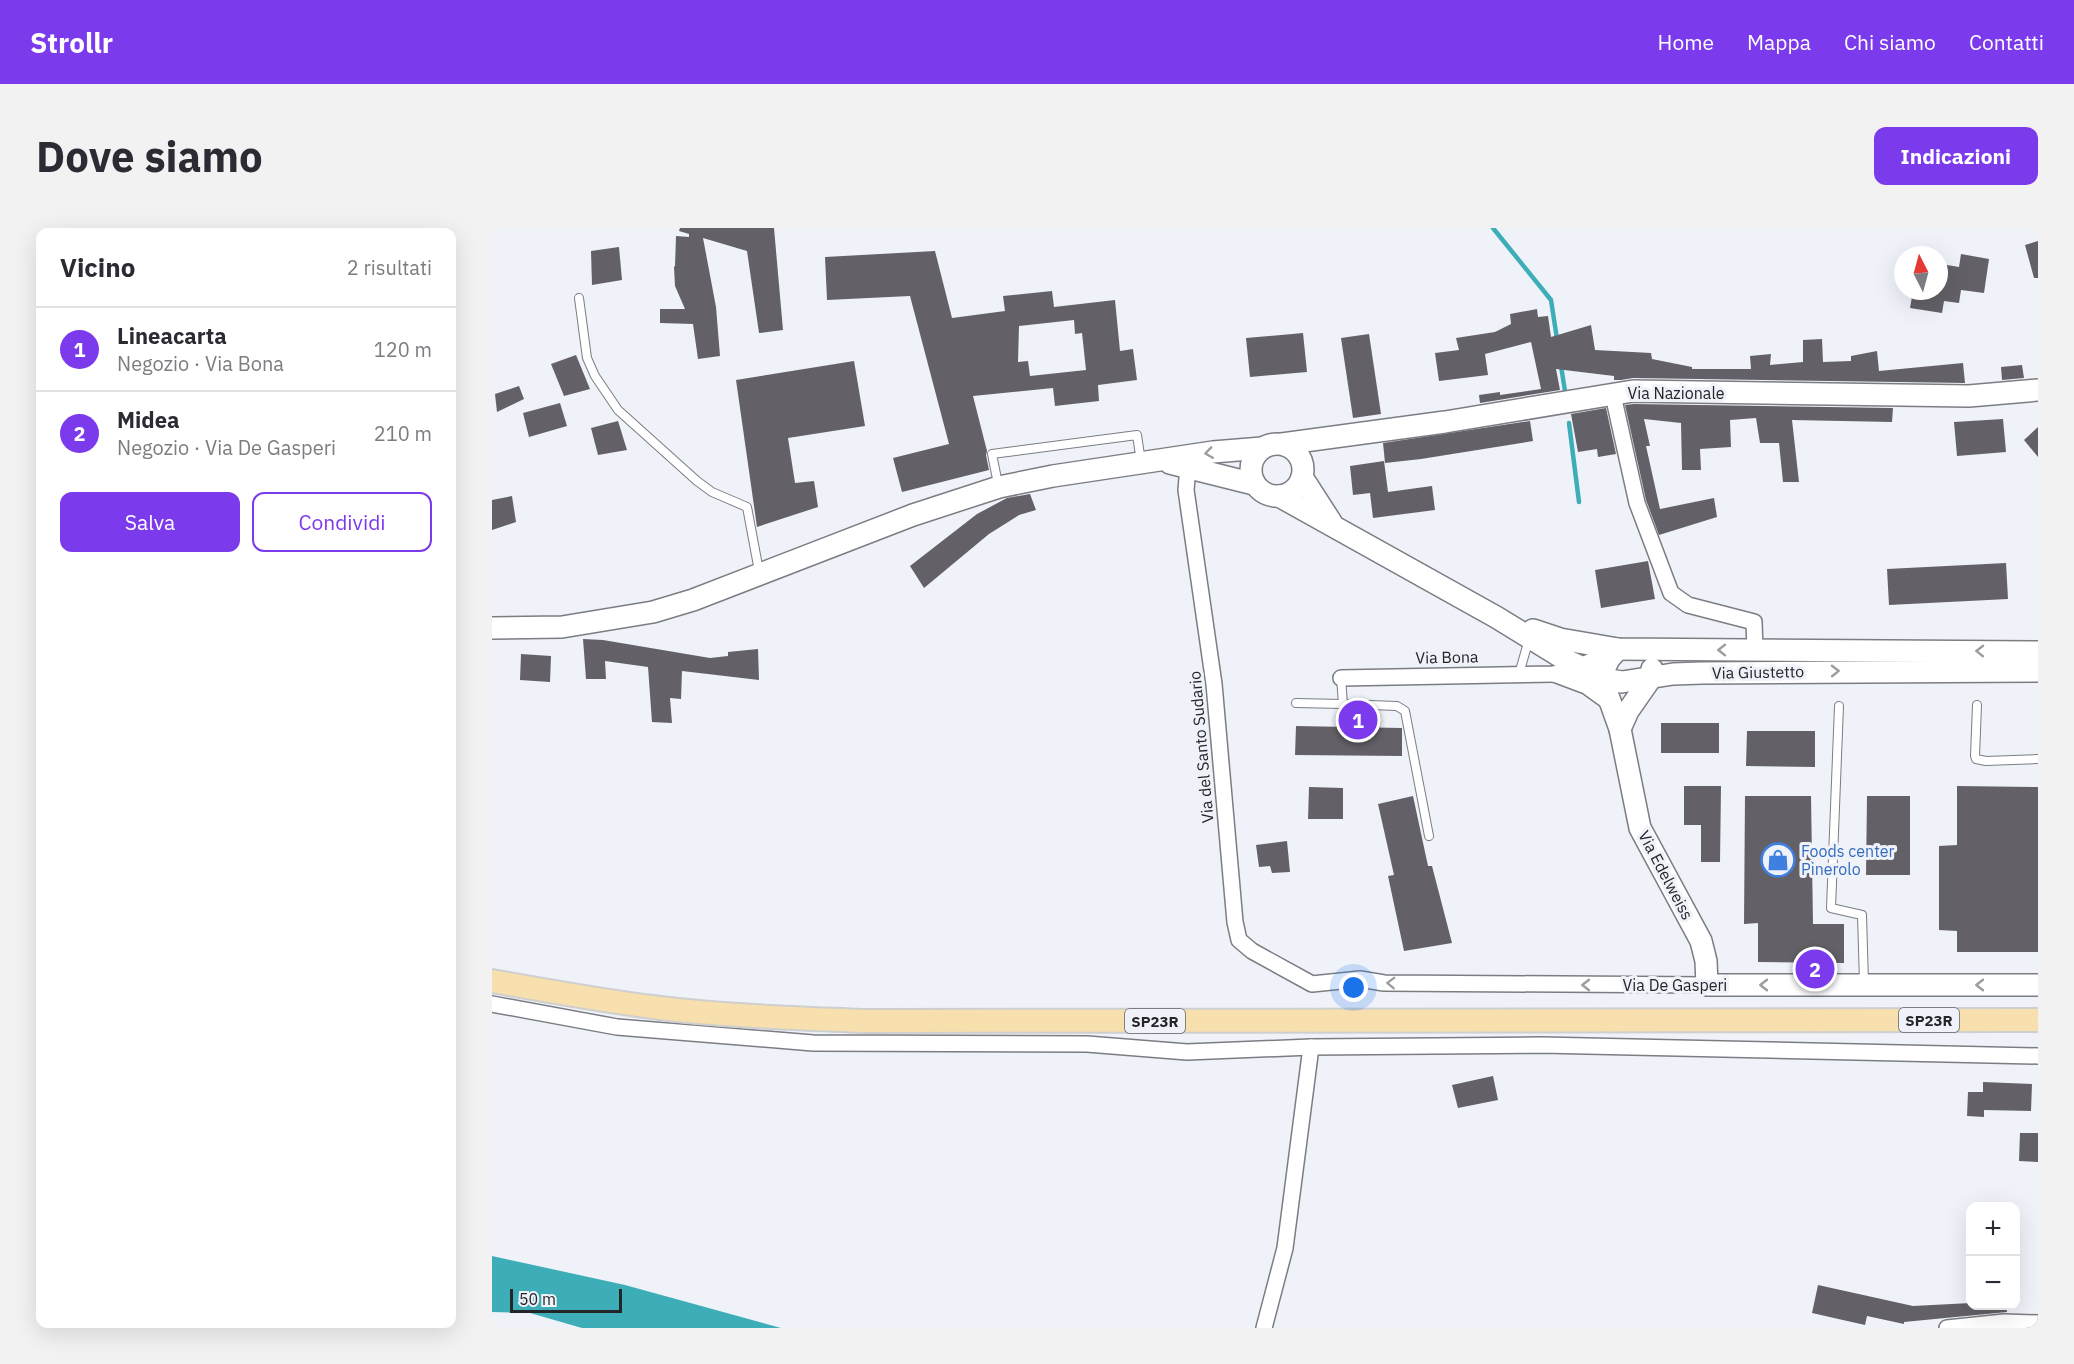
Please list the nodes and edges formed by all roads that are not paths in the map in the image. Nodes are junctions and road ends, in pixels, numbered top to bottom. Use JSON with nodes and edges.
{"nodes":[{"id":1,"x":579,"y":298,"type":"dead end"},
{"id":2,"x":2038,"y":390,"type":"edge"},
{"id":3,"x":1613,"y":395,"type":"junction"},
{"id":4,"x":1332,"y":437,"type":"junction"},
{"id":5,"x":1282,"y":444,"type":"junction"},
{"id":6,"x":1262,"y":448,"type":"junction"},
{"id":7,"x":1149,"y":462,"type":"junction"},
{"id":8,"x":1188,"y":467,"type":"junction"},
{"id":9,"x":1303,"y":472,"type":"junction"},
{"id":10,"x":1254,"y":484,"type":"junction"},
{"id":11,"x":999,"y":486,"type":"junction"},
{"id":12,"x":1280,"y":496,"type":"junction"},
{"id":13,"x":1333,"y":525,"type":"junction"},
{"id":14,"x":760,"y":574,"type":"junction"},
{"id":15,"x":1496,"y":617,"type":"junction"},
{"id":16,"x":492,"y":628,"type":"edge"},
{"id":17,"x":1529,"y":638,"type":"junction"},
{"id":18,"x":1618,"y":649,"type":"junction"},
{"id":19,"x":1656,"y":650,"type":"junction"},
{"id":20,"x":1755,"y":650,"type":"junction"},
{"id":21,"x":2038,"y":652,"type":"edge"},
{"id":22,"x":1578,"y":666,"type":"junction"},
{"id":23,"x":2038,"y":671,"type":"edge"},
{"id":24,"x":1519,"y":674,"type":"junction"},
{"id":25,"x":1554,"y":674,"type":"junction"},
{"id":26,"x":1601,"y":676,"type":"junction"},
{"id":27,"x":1341,"y":678,"type":"joint"},
{"id":28,"x":1651,"y":678,"type":"junction"},
{"id":29,"x":1296,"y":703,"type":"dead end"},
{"id":30,"x":1343,"y":704,"type":"junction"},
{"id":31,"x":1611,"y":704,"type":"junction"},
{"id":32,"x":1977,"y":705,"type":"dead end"},
{"id":33,"x":1839,"y":706,"type":"dead end"},
{"id":34,"x":1620,"y":729,"type":"junction"},
{"id":35,"x":2038,"y":759,"type":"edge"},
{"id":36,"x":1430,"y":836,"type":"dead end"},
{"id":37,"x":492,"y":981,"type":"edge"},
{"id":38,"x":1312,"y":984,"type":"joint"},
{"id":39,"x":1707,"y":985,"type":"junction"},
{"id":40,"x":1864,"y":985,"type":"junction"},
{"id":41,"x":2038,"y":985,"type":"edge"},
{"id":42,"x":492,"y":1004,"type":"edge"},
{"id":43,"x":1820,"y":1020,"type":"junction"},
{"id":44,"x":2038,"y":1020,"type":"edge"},
{"id":45,"x":2038,"y":1034,"type":"edge"},
{"id":46,"x":1311,"y":1047,"type":"junction"},
{"id":47,"x":2038,"y":1056,"type":"edge"},
{"id":48,"x":2038,"y":1323,"type":"edge"},
{"id":49,"x":1264,"y":1328,"type":"edge"},
{"id":50,"x":1947,"y":1328,"type":"edge"}],
"edges":[{"from":1,"to":14,"type":"lane"},
{"from":2,"to":3,"type":"main road","name":"Via Nazionale"},
{"from":3,"to":4,"type":"main road","name":"Via Nazionale"},
{"from":3,"to":20,"type":"street"},
{"from":4,"to":5,"type":"main road","name":"Via Nazionale"},
{"from":4,"to":9,"type":"main road"},
{"from":5,"to":6,"type":"main road"},
{"from":5,"to":9,"type":"main road"},
{"from":6,"to":7,"type":"main road","one_way":true},
{"from":6,"to":10,"type":"main road"},
{"from":7,"to":8,"type":"main road"},
{"from":7,"to":11,"type":"main road"},
{"from":7,"to":11,"type":"lane"},
{"from":8,"to":10,"type":"main road"},
{"from":8,"to":38,"type":"street","name":"Via del Santo Sudario"},
{"from":9,"to":12,"type":"main road"},
{"from":9,"to":13,"type":"main road","name":"Via Giustetto"},
{"from":10,"to":12,"type":"main road"},
{"from":11,"to":14,"type":"main road"},
{"from":12,"to":13,"type":"main road","name":"Via Giustetto"},
{"from":13,"to":15,"type":"main road","name":"Via Giustetto"},
{"from":14,"to":16,"type":"main road"},
{"from":15,"to":17,"type":"main road","name":"Via Giustetto"},
{"from":15,"to":18,"type":"main road","name":"Via Giustetto"},
{"from":17,"to":22,"type":"main road","name":"Via Giustetto"},
{"from":17,"to":24,"type":"lane"},
{"from":18,"to":19,"type":"main road","name":"Via Giustetto"},
{"from":18,"to":22,"type":"street"},
{"from":18,"to":26,"type":"main road"},
{"from":20,"to":19,"type":"main road","name":"Via Giustetto","one_way":true},
{"from":19,"to":28,"type":"main road"},
{"from":21,"to":20,"type":"main road","name":"Via Giustetto","one_way":true},
{"from":22,"to":25,"type":"street"},
{"from":22,"to":26,"type":"main road","name":"Via Giustetto"},
{"from":28,"to":23,"type":"main road","name":"Via Giustetto","one_way":true},
{"from":24,"to":25,"type":"street","name":"Via Bona"},
{"from":24,"to":27,"type":"street","name":"Via Bona"},
{"from":25,"to":31,"type":"street"},
{"from":26,"to":28,"type":"main road","name":"Via Giustetto"},
{"from":26,"to":31,"type":"main road","name":"Via Edelweiss"},
{"from":27,"to":30,"type":"lane"},
{"from":28,"to":34,"type":"main road"},
{"from":29,"to":30,"type":"lane"},
{"from":30,"to":36,"type":"lane"},
{"from":31,"to":34,"type":"main road","name":"Via Edelweiss"},
{"from":32,"to":35,"type":"lane"},
{"from":33,"to":40,"type":"lane"},
{"from":34,"to":39,"type":"main road","name":"Via Edelweiss"},
{"from":37,"to":43,"type":"main road","number":"SP23R"},
{"from":39,"to":38,"type":"street","name":"Via De Gasperi","one_way":true},
{"from":40,"to":39,"type":"main road","name":"Via De Gasperi","one_way":true},
{"from":41,"to":40,"type":"main road","name":"Via De Gasperi","one_way":true},
{"from":42,"to":46,"type":"street"},
{"from":43,"to":44,"type":"main road","number":"SP23R"},
{"from":43,"to":45,"type":"main road"},
{"from":46,"to":47,"type":"street"},
{"from":46,"to":49,"type":"street"},
{"from":48,"to":50,"type":"street"}]}
